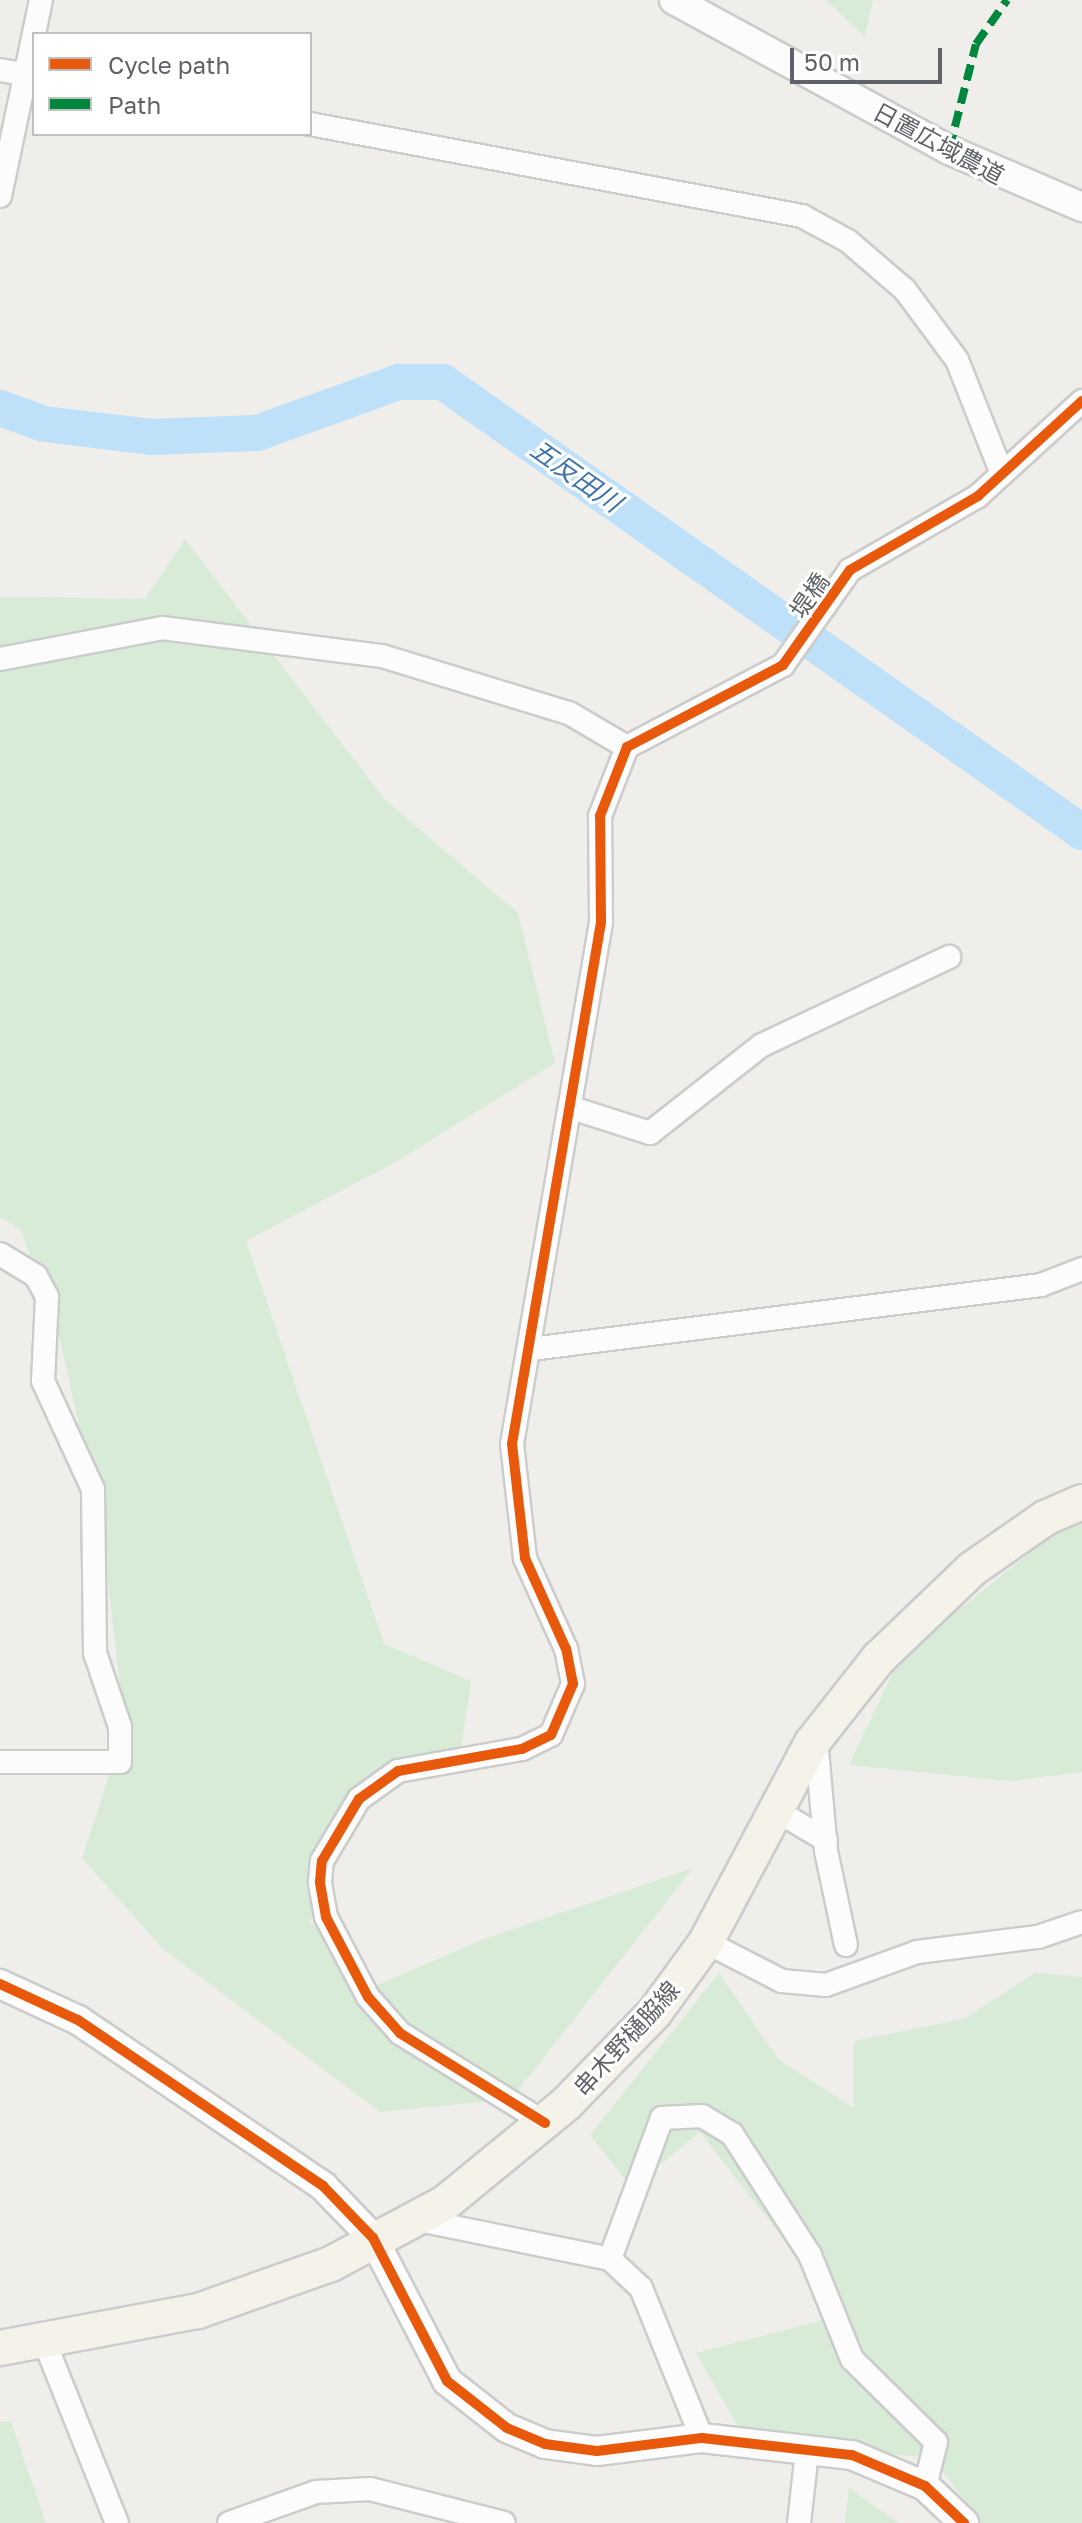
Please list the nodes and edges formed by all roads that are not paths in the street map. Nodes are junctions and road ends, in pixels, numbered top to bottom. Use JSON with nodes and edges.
{"nodes":[{"id":1,"x":41,"y":0,"type":"edge"},
{"id":2,"x":674,"y":0,"type":"edge"},
{"id":3,"x":36,"y":32,"type":"edge"},
{"id":4,"x":0,"y":70,"type":"edge"},
{"id":5,"x":30,"y":76,"type":"edge"},
{"id":6,"x":312,"y":124,"type":"edge"},
{"id":7,"x":0,"y":196,"type":"edge"},
{"id":8,"x":1082,"y":207,"type":"edge"},
{"id":9,"x":1082,"y":401,"type":"edge"},
{"id":10,"x":1001,"y":471,"type":"junction"},
{"id":11,"x":0,"y":659,"type":"edge"},
{"id":12,"x":627,"y":747,"type":"junction"},
{"id":13,"x":949,"y":957,"type":"dead end"},
{"id":14,"x":572,"y":1108,"type":"junction"},
{"id":15,"x":0,"y":1254,"type":"edge"},
{"id":16,"x":1082,"y":1269,"type":"edge"},
{"id":17,"x":531,"y":1349,"type":"junction"},
{"id":18,"x":1082,"y":1502,"type":"edge"},
{"id":19,"x":816,"y":1738,"type":"junction"},
{"id":20,"x":0,"y":1762,"type":"edge"},
{"id":21,"x":777,"y":1811,"type":"junction"},
{"id":22,"x":826,"y":1840,"type":"junction"},
{"id":23,"x":1082,"y":1922,"type":"edge"},
{"id":24,"x":706,"y":1942,"type":"junction"},
{"id":25,"x":846,"y":1945,"type":"dead end"},
{"id":26,"x":0,"y":1984,"type":"edge"},
{"id":27,"x":545,"y":2123,"type":"junction"},
{"id":28,"x":413,"y":2219,"type":"junction"},
{"id":29,"x":373,"y":2238,"type":"junction"},
{"id":30,"x":610,"y":2259,"type":"junction"},
{"id":31,"x":45,"y":2343,"type":"junction"},
{"id":32,"x":0,"y":2348,"type":"edge"},
{"id":33,"x":702,"y":2438,"type":"junction"},
{"id":34,"x":807,"y":2452,"type":"junction"},
{"id":35,"x":925,"y":2486,"type":"junction"},
{"id":36,"x":273,"y":2514,"type":"edge"},
{"id":37,"x":117,"y":2523,"type":"edge"},
{"id":38,"x":229,"y":2523,"type":"edge"},
{"id":39,"x":504,"y":2523,"type":"edge"},
{"id":40,"x":799,"y":2523,"type":"edge"},
{"id":41,"x":964,"y":2523,"type":"edge"}],
"edges":[{"from":1,"to":3,"type":"street"},
{"from":2,"to":8,"type":"street","name":"日置広域農道"},
{"from":4,"to":5,"type":"street"},
{"from":5,"to":7,"type":"street"},
{"from":6,"to":10,"type":"street"},
{"from":9,"to":10,"type":"street"},
{"from":10,"to":12,"type":"street","name":"堤橋"},
{"from":11,"to":12,"type":"street"},
{"from":12,"to":14,"type":"street"},
{"from":13,"to":14,"type":"street"},
{"from":14,"to":17,"type":"street"},
{"from":15,"to":20,"type":"street"},
{"from":16,"to":17,"type":"street"},
{"from":17,"to":27,"type":"street"},
{"from":18,"to":19,"type":"main road","name":"串木野樋脇線"},
{"from":19,"to":21,"type":"main road","name":"串木野樋脇線"},
{"from":19,"to":22,"type":"street"},
{"from":21,"to":22,"type":"street"},
{"from":21,"to":24,"type":"main road","name":"串木野樋脇線"},
{"from":22,"to":25,"type":"street"},
{"from":23,"to":24,"type":"street"},
{"from":24,"to":27,"type":"main road","name":"串木野樋脇線"},
{"from":26,"to":29,"type":"street"},
{"from":27,"to":28,"type":"main road","name":"串木野樋脇線"},
{"from":28,"to":29,"type":"main road","name":"串木野樋脇線"},
{"from":28,"to":30,"type":"street"},
{"from":29,"to":31,"type":"main road","name":"串木野樋脇線"},
{"from":29,"to":33,"type":"street"},
{"from":30,"to":33,"type":"street"},
{"from":30,"to":35,"type":"street"},
{"from":31,"to":32,"type":"main road","name":"串木野樋脇線"},
{"from":31,"to":37,"type":"street"},
{"from":33,"to":34,"type":"street"},
{"from":34,"to":35,"type":"street"},
{"from":34,"to":40,"type":"street"},
{"from":35,"to":41,"type":"street"},
{"from":36,"to":38,"type":"street"},
{"from":36,"to":39,"type":"street"}]}
